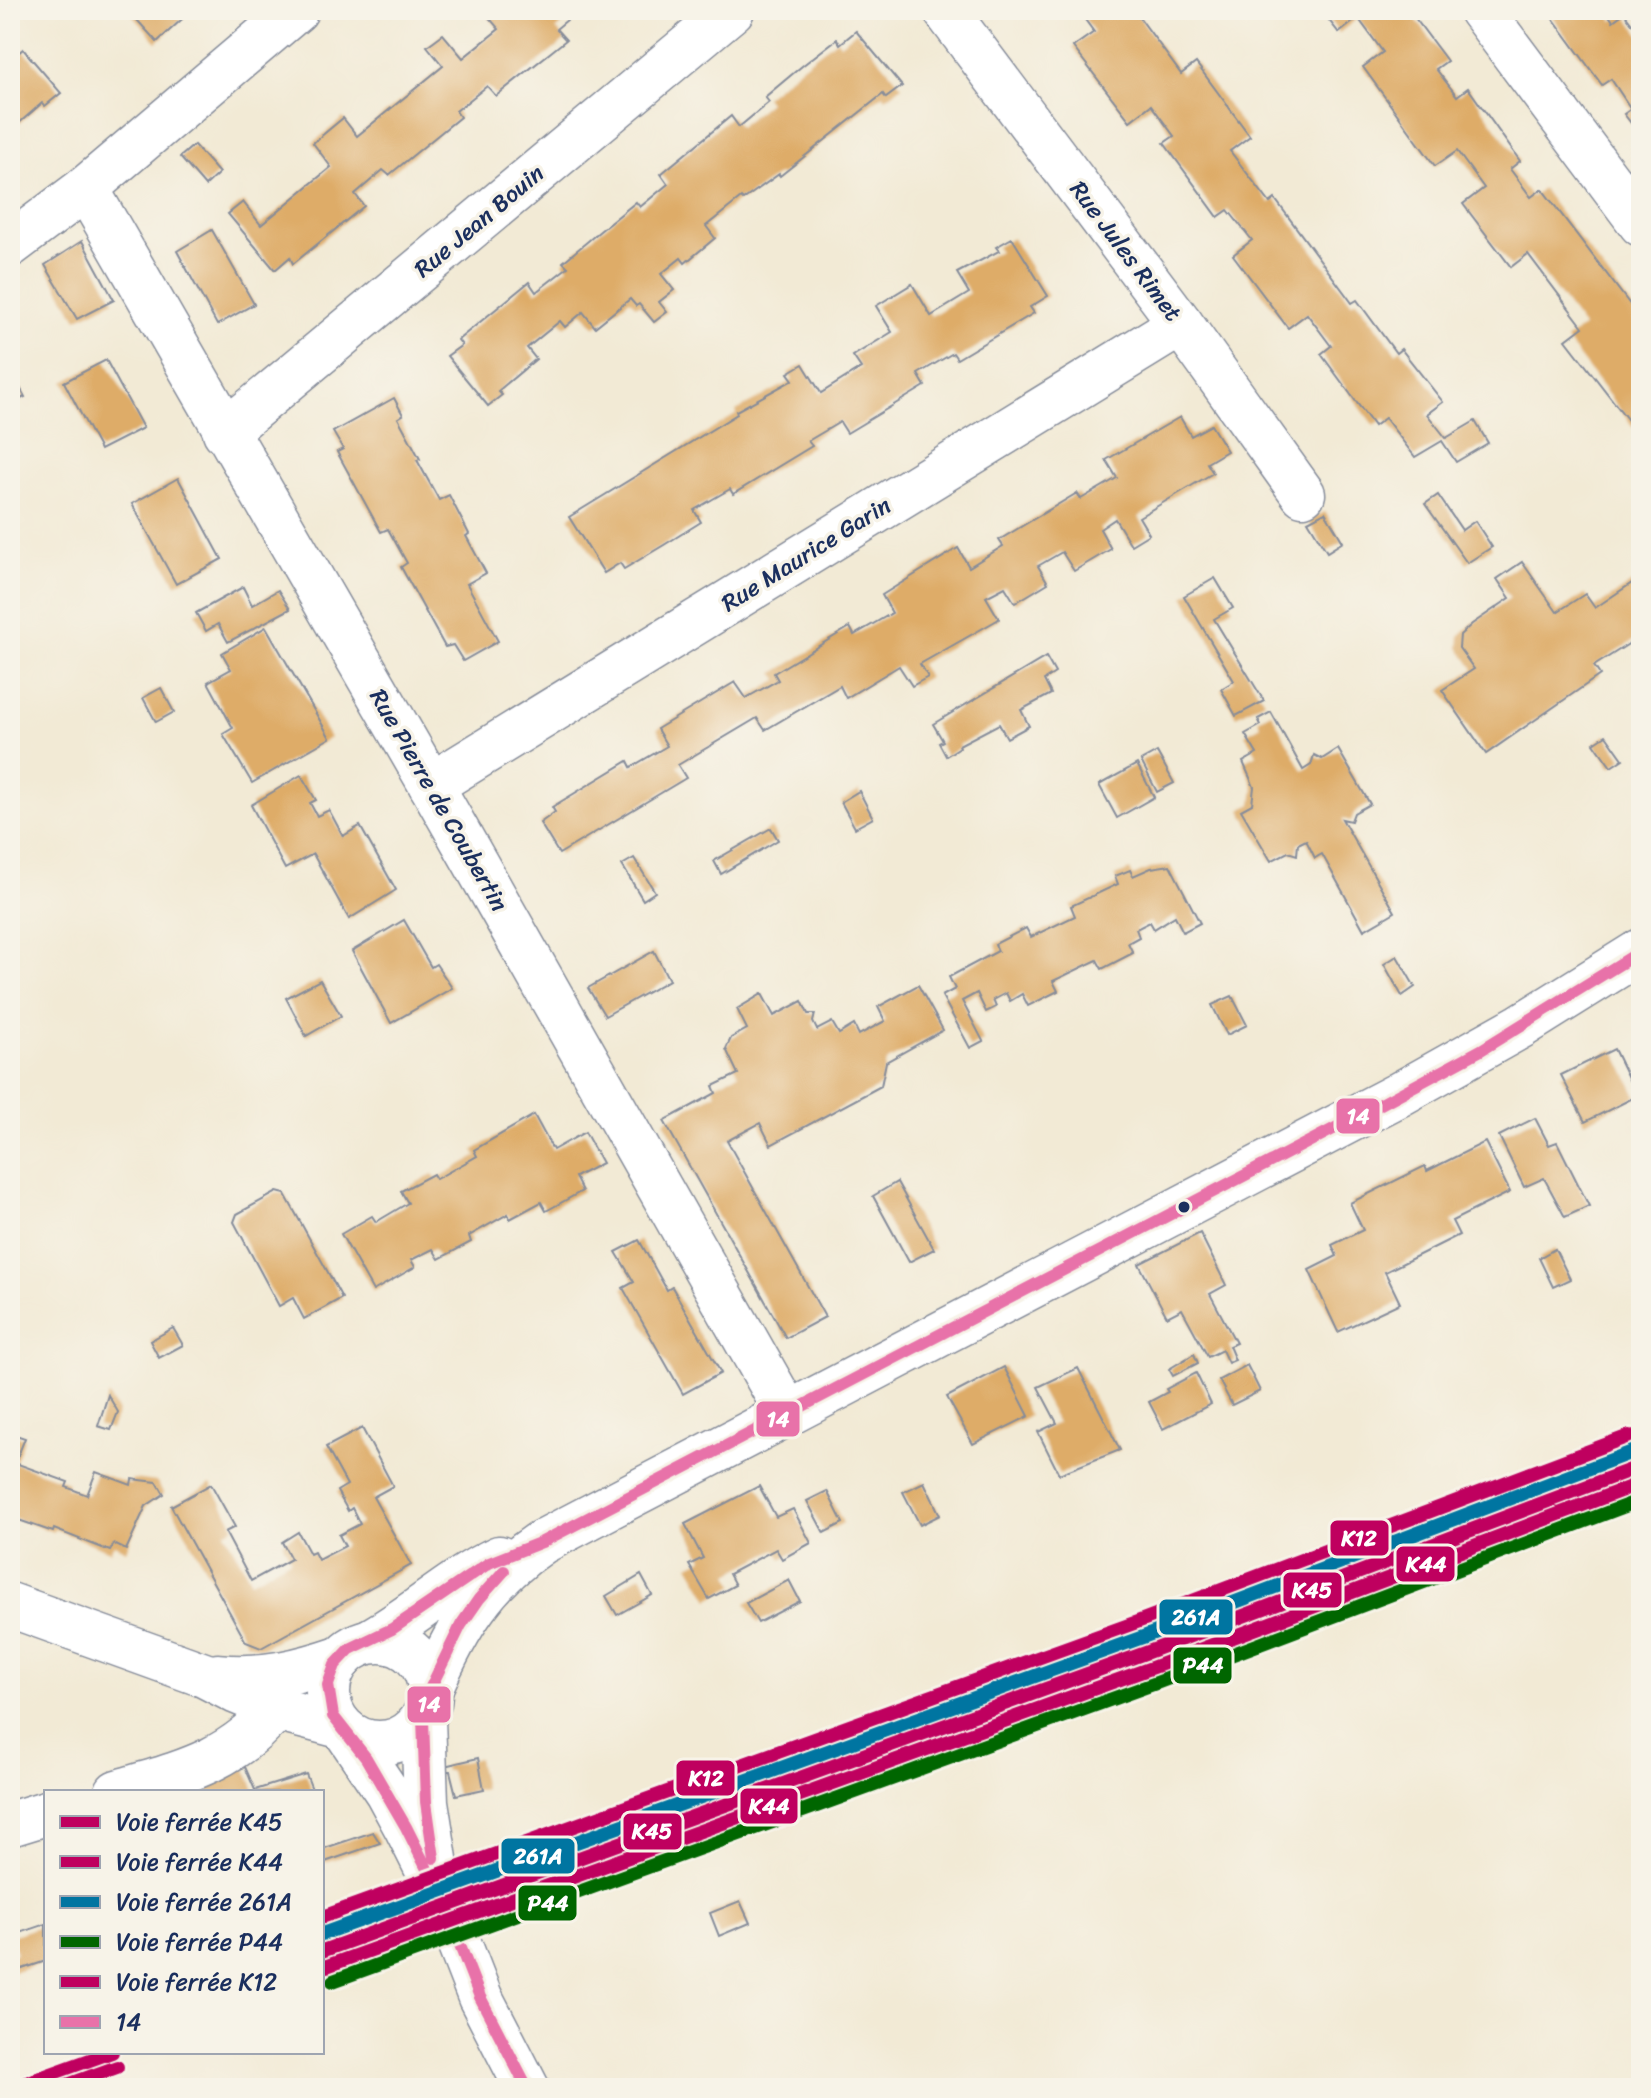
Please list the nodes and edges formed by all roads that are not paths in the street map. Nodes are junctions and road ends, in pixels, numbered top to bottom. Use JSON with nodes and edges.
{"nodes":[{"id":1,"x":296,"y":10,"type":"edge"},
{"id":2,"x":732,"y":10,"type":"edge"},
{"id":3,"x":945,"y":10,"type":"edge"},
{"id":4,"x":1481,"y":10,"type":"edge"},
{"id":5,"x":86,"y":188,"type":"junction"},
{"id":6,"x":1641,"y":224,"type":"edge"},
{"id":7,"x":10,"y":245,"type":"edge"},
{"id":8,"x":1181,"y":324,"type":"junction"},
{"id":9,"x":225,"y":432,"type":"junction"},
{"id":10,"x":1303,"y":494,"type":"dead end"},
{"id":11,"x":431,"y":785,"type":"junction"},
{"id":12,"x":1641,"y":951,"type":"edge"},
{"id":13,"x":788,"y":1414,"type":"junction"},
{"id":14,"x":542,"y":1542,"type":"junction"},
{"id":15,"x":10,"y":1605,"type":"edge"},
{"id":16,"x":356,"y":1649,"type":"junction"},
{"id":17,"x":204,"y":1675,"type":"junction"},
{"id":18,"x":427,"y":1704,"type":"junction"},
{"id":19,"x":276,"y":1708,"type":"junction"},
{"id":20,"x":344,"y":1729,"type":"junction"},
{"id":21,"x":123,"y":1790,"type":"edge"},
{"id":22,"x":44,"y":1814,"type":"edge"},
{"id":23,"x":10,"y":1824,"type":"edge"},
{"id":24,"x":441,"y":1897,"type":"junction"},
{"id":25,"x":527,"y":2088,"type":"edge"}],
"edges":[{"from":1,"to":5,"type":"street"},
{"from":2,"to":9,"type":"street","name":"Rue Jean Bouin"},
{"from":3,"to":8,"type":"street","name":"Rue Jules Rimet"},
{"from":4,"to":6,"type":"street"},
{"from":5,"to":7,"type":"street"},
{"from":5,"to":9,"type":"street","name":"Rue Pierre de Coubertin"},
{"from":8,"to":10,"type":"street","name":"Rue Jules Rimet"},
{"from":8,"to":11,"type":"street","name":"Rue Maurice Garin"},
{"from":9,"to":11,"type":"street","name":"Rue Pierre de Coubertin"},
{"from":11,"to":13,"type":"street","name":"Rue Pierre de Coubertin"},
{"from":12,"to":13,"type":"street"},
{"from":13,"to":14,"type":"street"},
{"from":14,"to":16,"type":"street"},
{"from":14,"to":18,"type":"street"},
{"from":15,"to":17,"type":"street"},
{"from":16,"to":17,"type":"street"},
{"from":16,"to":18,"type":"street"},
{"from":16,"to":20,"type":"street"},
{"from":17,"to":19,"type":"street"},
{"from":18,"to":20,"type":"street"},
{"from":18,"to":24,"type":"street"},
{"from":19,"to":20,"type":"street"},
{"from":19,"to":21,"type":"street"},
{"from":20,"to":24,"type":"street"},
{"from":22,"to":23,"type":"street"},
{"from":24,"to":25,"type":"street"}]}
